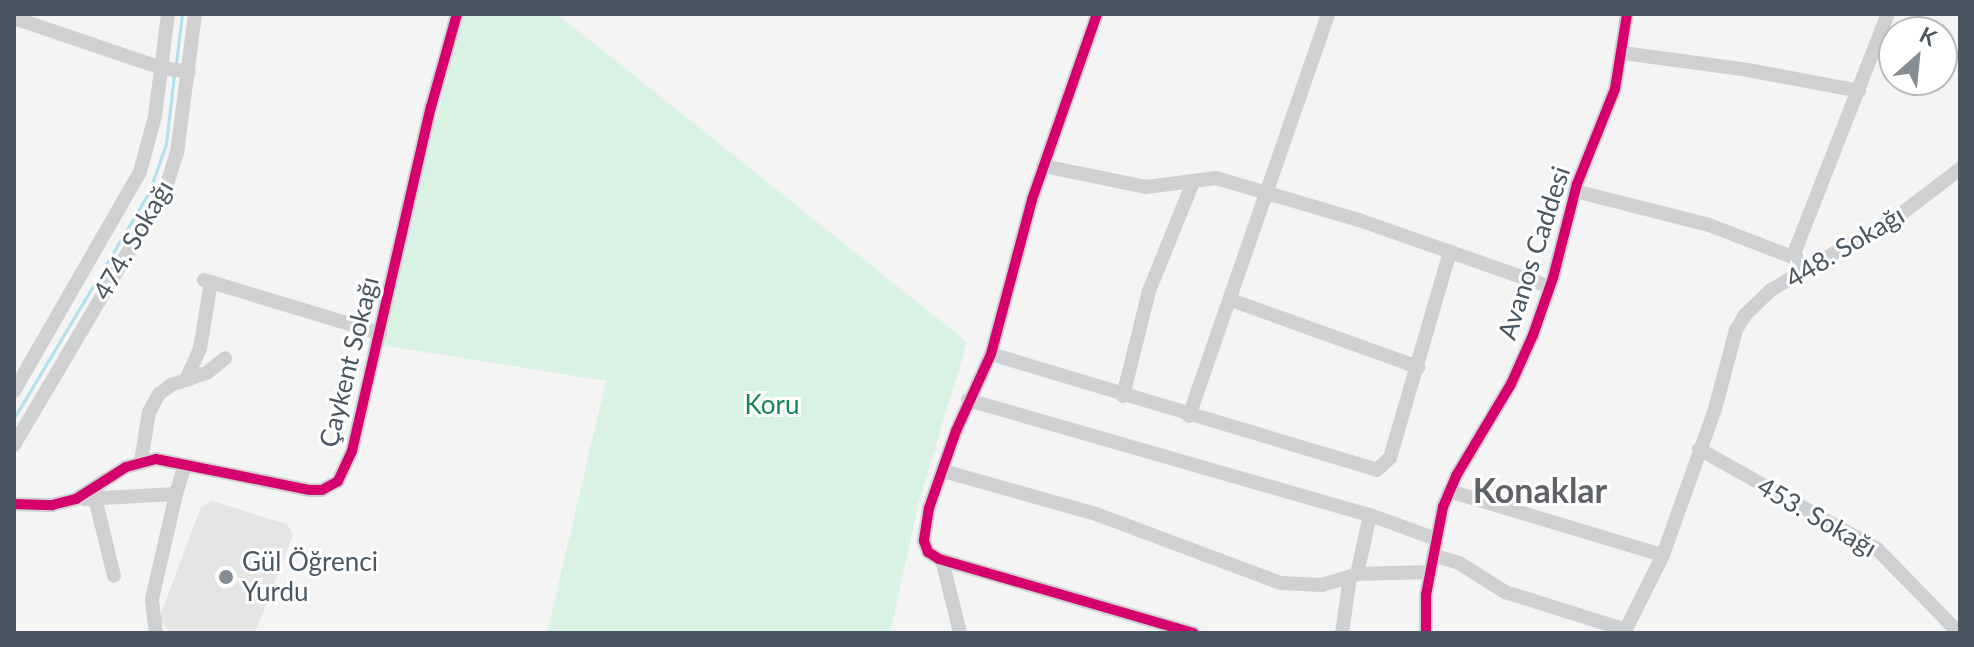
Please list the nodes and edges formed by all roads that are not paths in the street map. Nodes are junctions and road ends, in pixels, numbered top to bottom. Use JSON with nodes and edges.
{"nodes":[{"id":1,"x":168,"y":14,"type":"edge"},
{"id":2,"x":195,"y":14,"type":"edge"},
{"id":3,"x":457,"y":14,"type":"edge"},
{"id":4,"x":1097,"y":14,"type":"edge"},
{"id":5,"x":1328,"y":14,"type":"edge"},
{"id":6,"x":1627,"y":14,"type":"edge"},
{"id":7,"x":1888,"y":14,"type":"edge"},
{"id":8,"x":14,"y":18,"type":"edge"},
{"id":9,"x":1623,"y":53,"type":"junction"},
{"id":10,"x":175,"y":70,"type":"junction"},
{"id":11,"x":1859,"y":91,"type":"junction"},
{"id":12,"x":1043,"y":166,"type":"junction"},
{"id":13,"x":1960,"y":169,"type":"edge"},
{"id":14,"x":1193,"y":182,"type":"junction"},
{"id":15,"x":1264,"y":191,"type":"junction"},
{"id":16,"x":1575,"y":191,"type":"junction"},
{"id":17,"x":1450,"y":252,"type":"junction"},
{"id":18,"x":1793,"y":256,"type":"junction"},
{"id":19,"x":1814,"y":266,"type":"junction"},
{"id":20,"x":1550,"y":287,"type":"junction"},
{"id":21,"x":1231,"y":300,"type":"junction"},
{"id":22,"x":380,"y":333,"type":"junction"},
{"id":23,"x":991,"y":354,"type":"junction"},
{"id":24,"x":225,"y":358,"type":"dead end"},
{"id":25,"x":1418,"y":367,"type":"junction"},
{"id":26,"x":186,"y":380,"type":"junction"},
{"id":27,"x":14,"y":391,"type":"edge"},
{"id":28,"x":1123,"y":396,"type":"junction"},
{"id":29,"x":968,"y":400,"type":"junction"},
{"id":30,"x":1189,"y":416,"type":"junction"},
{"id":31,"x":14,"y":445,"type":"edge"},
{"id":32,"x":1699,"y":449,"type":"junction"},
{"id":33,"x":141,"y":461,"type":"junction"},
{"id":34,"x":185,"y":465,"type":"junction"},
{"id":35,"x":943,"y":471,"type":"junction"},
{"id":36,"x":1449,"y":491,"type":"junction"},
{"id":37,"x":176,"y":494,"type":"junction"},
{"id":38,"x":95,"y":498,"type":"junction"},
{"id":39,"x":76,"y":499,"type":"junction"},
{"id":40,"x":14,"y":504,"type":"edge"},
{"id":41,"x":1370,"y":515,"type":"junction"},
{"id":42,"x":1436,"y":539,"type":"junction"},
{"id":43,"x":1433,"y":555,"type":"junction"},
{"id":44,"x":1663,"y":555,"type":"junction"},
{"id":45,"x":942,"y":560,"type":"junction"},
{"id":46,"x":1430,"y":572,"type":"junction"},
{"id":47,"x":114,"y":576,"type":"dead end"},
{"id":48,"x":1353,"y":576,"type":"junction"},
{"id":49,"x":1625,"y":631,"type":"edge"},
{"id":50,"x":156,"y":633,"type":"edge"},
{"id":51,"x":960,"y":633,"type":"edge"},
{"id":52,"x":1193,"y":633,"type":"edge"},
{"id":53,"x":1342,"y":633,"type":"edge"},
{"id":54,"x":1426,"y":633,"type":"edge"},
{"id":55,"x":1959,"y":633,"type":"edge"}],
"edges":[{"from":1,"to":10,"type":"street","name":"474. Sokağı"},
{"from":2,"to":10,"type":"street","name":"474. Sokağı"},
{"from":3,"to":22,"type":"street","name":"Çaykent Sokağı"},
{"from":4,"to":12,"type":"street"},
{"from":5,"to":15,"type":"street"},
{"from":6,"to":9,"type":"street","name":"Avanos Caddesi"},
{"from":7,"to":11,"type":"street"},
{"from":8,"to":10,"type":"street"},
{"from":9,"to":11,"type":"street"},
{"from":9,"to":16,"type":"street","name":"Avanos Caddesi"},
{"from":10,"to":27,"type":"street","name":"474. Sokağı"},
{"from":10,"to":31,"type":"street","name":"474. Sokağı"},
{"from":11,"to":18,"type":"street"},
{"from":12,"to":14,"type":"street"},
{"from":12,"to":23,"type":"street"},
{"from":13,"to":19,"type":"street","name":"448. Sokağı"},
{"from":14,"to":15,"type":"street"},
{"from":14,"to":28,"type":"street"},
{"from":15,"to":17,"type":"street"},
{"from":15,"to":21,"type":"street"},
{"from":16,"to":18,"type":"street"},
{"from":16,"to":20,"type":"street","name":"Avanos Caddesi"},
{"from":17,"to":20,"type":"street"},
{"from":17,"to":25,"type":"street"},
{"from":18,"to":19,"type":"street"},
{"from":19,"to":32,"type":"street","name":"448. Sokağı"},
{"from":20,"to":36,"type":"street","name":"Avanos Caddesi"},
{"from":21,"to":25,"type":"street"},
{"from":21,"to":30,"type":"street"},
{"from":22,"to":26,"type":"street"},
{"from":22,"to":34,"type":"street","name":"Çaykent Sokağı"},
{"from":23,"to":28,"type":"street"},
{"from":23,"to":29,"type":"street"},
{"from":24,"to":26,"type":"street"},
{"from":25,"to":30,"type":"street"},
{"from":26,"to":33,"type":"street"},
{"from":28,"to":30,"type":"street"},
{"from":29,"to":35,"type":"street"},
{"from":29,"to":41,"type":"street"},
{"from":32,"to":44,"type":"street"},
{"from":32,"to":55,"type":"street","name":"453. Sokağı"},
{"from":33,"to":34,"type":"street","name":"Çaykent Sokağı"},
{"from":33,"to":39,"type":"street"},
{"from":34,"to":37,"type":"street"},
{"from":35,"to":45,"type":"street"},
{"from":35,"to":48,"type":"street"},
{"from":36,"to":42,"type":"street","name":"Avanos Caddesi"},
{"from":36,"to":44,"type":"street"},
{"from":37,"to":38,"type":"street"},
{"from":37,"to":50,"type":"street"},
{"from":38,"to":39,"type":"street"},
{"from":38,"to":47,"type":"street"},
{"from":39,"to":40,"type":"street"},
{"from":41,"to":42,"type":"street"},
{"from":41,"to":48,"type":"street"},
{"from":42,"to":43,"type":"street","name":"Avanos Caddesi"},
{"from":43,"to":46,"type":"street","name":"Avanos Caddesi"},
{"from":43,"to":49,"type":"street"},
{"from":44,"to":49,"type":"street"},
{"from":45,"to":51,"type":"street"},
{"from":45,"to":52,"type":"street"},
{"from":46,"to":48,"type":"street"},
{"from":46,"to":54,"type":"street","name":"Avanos Caddesi"},
{"from":48,"to":53,"type":"street"}]}
